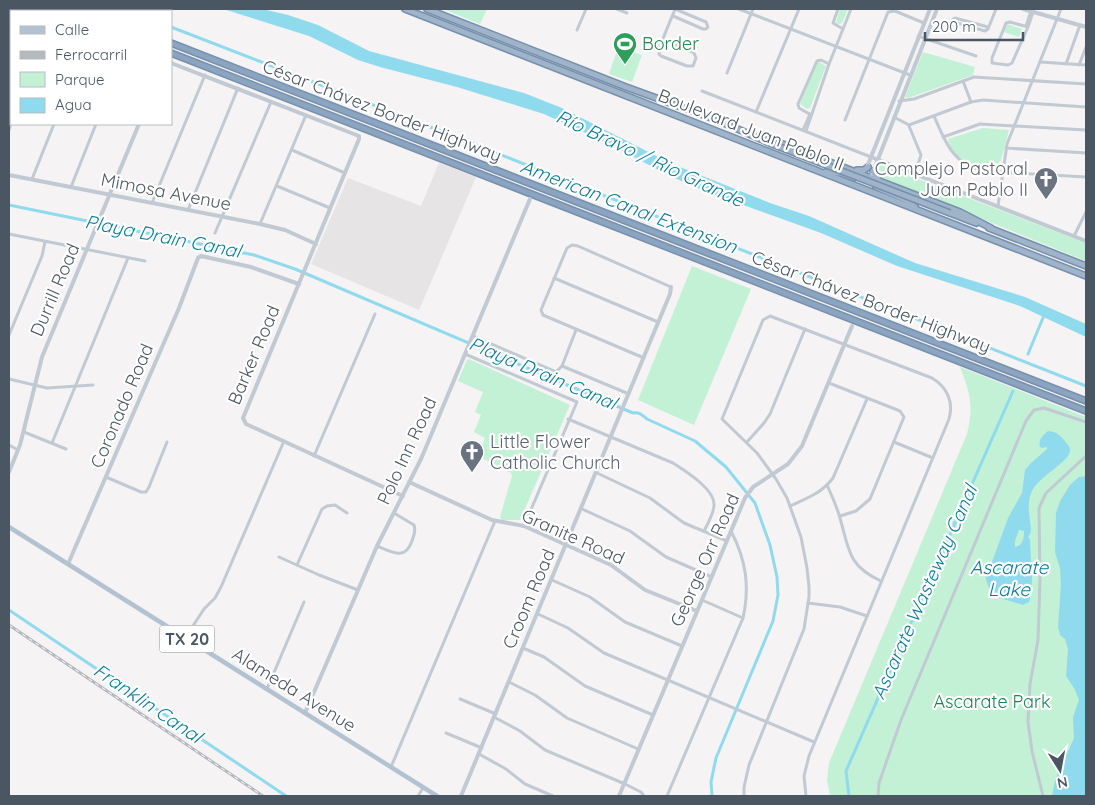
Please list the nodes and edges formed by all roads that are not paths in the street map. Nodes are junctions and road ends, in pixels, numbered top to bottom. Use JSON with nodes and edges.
{"nodes":[{"id":1,"x":405,"y":9,"type":"edge"},
{"id":2,"x":427,"y":9,"type":"edge"},
{"id":3,"x":586,"y":9,"type":"edge"},
{"id":4,"x":618,"y":9,"type":"edge"},
{"id":5,"x":675,"y":9,"type":"edge"},
{"id":6,"x":740,"y":9,"type":"edge"},
{"id":7,"x":753,"y":9,"type":"edge"},
{"id":8,"x":798,"y":9,"type":"edge"},
{"id":9,"x":838,"y":9,"type":"edge"},
{"id":10,"x":851,"y":9,"type":"edge"},
{"id":11,"x":930,"y":9,"type":"edge"},
{"id":12,"x":937,"y":9,"type":"edge"},
{"id":13,"x":996,"y":9,"type":"edge"},
{"id":14,"x":1024,"y":9,"type":"edge"},
{"id":15,"x":1061,"y":9,"type":"edge"},
{"id":16,"x":1033,"y":10,"type":"edge"},
{"id":17,"x":627,"y":13,"type":"dead end"},
{"id":18,"x":751,"y":14,"type":"junction"},
{"id":19,"x":673,"y":16,"type":"junction"},
{"id":20,"x":1057,"y":18,"type":"junction"},
{"id":21,"x":924,"y":23,"type":"junction"},
{"id":22,"x":1080,"y":25,"type":"junction"},
{"id":23,"x":988,"y":27,"type":"junction"},
{"id":24,"x":1086,"y":27,"type":"edge"},
{"id":25,"x":1026,"y":28,"type":"junction"},
{"id":26,"x":790,"y":29,"type":"junction"},
{"id":27,"x":843,"y":29,"type":"junction"},
{"id":28,"x":578,"y":30,"type":"dead end"},
{"id":29,"x":918,"y":36,"type":"junction"},
{"id":30,"x":663,"y":39,"type":"junction"},
{"id":31,"x":925,"y":39,"type":"junction"},
{"id":32,"x":172,"y":43,"type":"edge"},
{"id":33,"x":837,"y":46,"type":"junction"},
{"id":34,"x":1086,"y":47,"type":"edge"},
{"id":35,"x":172,"y":54,"type":"edge"},
{"id":36,"x":976,"y":56,"type":"dead end"},
{"id":37,"x":869,"y":59,"type":"junction"},
{"id":38,"x":1040,"y":62,"type":"junction"},
{"id":39,"x":172,"y":63,"type":"edge"},
{"id":40,"x":829,"y":64,"type":"junction"},
{"id":41,"x":1066,"y":64,"type":"junction"},
{"id":42,"x":1079,"y":65,"type":"junction"},
{"id":43,"x":1086,"y":65,"type":"edge"},
{"id":44,"x":727,"y":73,"type":"dead end"},
{"id":45,"x":904,"y":73,"type":"junction"},
{"id":46,"x":205,"y":75,"type":"junction"},
{"id":47,"x":910,"y":75,"type":"junction"},
{"id":48,"x":963,"y":80,"type":"junction"},
{"id":49,"x":1032,"y":80,"type":"junction"},
{"id":50,"x":1086,"y":84,"type":"edge"},
{"id":51,"x":238,"y":88,"type":"junction"},
{"id":52,"x":702,"y":91,"type":"dead end"},
{"id":53,"x":271,"y":102,"type":"junction"},
{"id":54,"x":899,"y":102,"type":"junction"},
{"id":55,"x":971,"y":102,"type":"junction"},
{"id":56,"x":1024,"y":102,"type":"junction"},
{"id":57,"x":1086,"y":107,"type":"edge"},
{"id":58,"x":756,"y":112,"type":"junction"},
{"id":59,"x":811,"y":114,"type":"junction"},
{"id":60,"x":306,"y":115,"type":"junction"},
{"id":61,"x":934,"y":116,"type":"junction"},
{"id":62,"x":894,"y":117,"type":"junction"},
{"id":63,"x":717,"y":120,"type":"junction"},
{"id":64,"x":846,"y":120,"type":"dead end"},
{"id":65,"x":54,"y":125,"type":"edge"},
{"id":66,"x":96,"y":125,"type":"edge"},
{"id":67,"x":139,"y":125,"type":"edge"},
{"id":68,"x":909,"y":125,"type":"junction"},
{"id":69,"x":1014,"y":125,"type":"junction"},
{"id":70,"x":1086,"y":130,"type":"edge"},
{"id":71,"x":804,"y":131,"type":"junction"},
{"id":72,"x":943,"y":137,"type":"junction"},
{"id":73,"x":1006,"y":148,"type":"junction"},
{"id":74,"x":292,"y":150,"type":"junction"},
{"id":75,"x":1086,"y":153,"type":"edge"},
{"id":76,"x":871,"y":157,"type":"junction"},
{"id":77,"x":877,"y":160,"type":"junction"},
{"id":78,"x":868,"y":167,"type":"junction"},
{"id":79,"x":850,"y":169,"type":"junction"},
{"id":80,"x":820,"y":171,"type":"junction"},
{"id":81,"x":873,"y":171,"type":"junction"},
{"id":82,"x":1003,"y":172,"type":"junction"},
{"id":83,"x":345,"y":173,"type":"junction"},
{"id":84,"x":915,"y":174,"type":"junction"},
{"id":85,"x":9,"y":175,"type":"edge"},
{"id":86,"x":867,"y":177,"type":"junction"},
{"id":87,"x":1086,"y":177,"type":"edge"},
{"id":88,"x":32,"y":179,"type":"junction"},
{"id":89,"x":881,"y":181,"type":"junction"},
{"id":90,"x":277,"y":186,"type":"junction"},
{"id":91,"x":71,"y":187,"type":"junction"},
{"id":92,"x":110,"y":195,"type":"junction"},
{"id":93,"x":530,"y":199,"type":"dead end"},
{"id":94,"x":152,"y":203,"type":"junction"},
{"id":95,"x":998,"y":206,"type":"junction"},
{"id":96,"x":330,"y":208,"type":"junction"},
{"id":97,"x":188,"y":210,"type":"junction"},
{"id":98,"x":921,"y":211,"type":"junction"},
{"id":99,"x":1086,"y":212,"type":"edge"},
{"id":100,"x":221,"y":217,"type":"junction"},
{"id":101,"x":260,"y":224,"type":"junction"},
{"id":102,"x":991,"y":228,"type":"junction"},
{"id":103,"x":215,"y":233,"type":"dead end"},
{"id":104,"x":9,"y":234,"type":"edge"},
{"id":105,"x":1074,"y":236,"type":"junction"},
{"id":106,"x":1086,"y":241,"type":"edge"},
{"id":107,"x":45,"y":242,"type":"junction"},
{"id":108,"x":316,"y":244,"type":"junction"},
{"id":109,"x":87,"y":250,"type":"junction"},
{"id":110,"x":128,"y":258,"type":"junction"},
{"id":111,"x":145,"y":262,"type":"dead end"},
{"id":112,"x":1086,"y":266,"type":"edge"},
{"id":113,"x":1086,"y":276,"type":"edge"},
{"id":114,"x":554,"y":278,"type":"junction"},
{"id":115,"x":299,"y":284,"type":"junction"},
{"id":116,"x":671,"y":287,"type":"joint"},
{"id":117,"x":375,"y":314,"type":"dead end"},
{"id":118,"x":658,"y":322,"type":"junction"},
{"id":119,"x":852,"y":326,"type":"dead end"},
{"id":120,"x":806,"y":329,"type":"junction"},
{"id":121,"x":576,"y":330,"type":"junction"},
{"id":122,"x":9,"y":334,"type":"edge"},
{"id":123,"x":472,"y":338,"type":"junction"},
{"id":124,"x":845,"y":344,"type":"junction"},
{"id":125,"x":465,"y":354,"type":"junction"},
{"id":126,"x":644,"y":358,"type":"junction"},
{"id":127,"x":562,"y":366,"type":"junction"},
{"id":128,"x":9,"y":379,"type":"edge"},
{"id":129,"x":829,"y":383,"type":"junction"},
{"id":130,"x":94,"y":385,"type":"dead end"},
{"id":131,"x":34,"y":386,"type":"junction"},
{"id":132,"x":74,"y":387,"type":"junction"},
{"id":133,"x":630,"y":394,"type":"junction"},
{"id":134,"x":867,"y":399,"type":"junction"},
{"id":135,"x":1086,"y":401,"type":"edge"},
{"id":136,"x":1086,"y":411,"type":"edge"},
{"id":137,"x":568,"y":419,"type":"junction"},
{"id":138,"x":1086,"y":422,"type":"edge"},
{"id":139,"x":24,"y":432,"type":"junction"},
{"id":140,"x":612,"y":437,"type":"junction"},
{"id":141,"x":284,"y":441,"type":"junction"},
{"id":142,"x":167,"y":442,"type":"dead end"},
{"id":143,"x":747,"y":442,"type":"junction"},
{"id":144,"x":894,"y":442,"type":"junction"},
{"id":145,"x":52,"y":443,"type":"junction"},
{"id":146,"x":9,"y":445,"type":"edge"},
{"id":147,"x":66,"y":449,"type":"dead end"},
{"id":148,"x":18,"y":450,"type":"junction"},
{"id":149,"x":314,"y":456,"type":"junction"},
{"id":150,"x":933,"y":458,"type":"junction"},
{"id":151,"x":1086,"y":458,"type":"edge"},
{"id":152,"x":9,"y":472,"type":"edge"},
{"id":153,"x":597,"y":473,"type":"junction"},
{"id":154,"x":772,"y":474,"type":"junction"},
{"id":155,"x":106,"y":477,"type":"junction"},
{"id":156,"x":409,"y":482,"type":"junction"},
{"id":157,"x":827,"y":485,"type":"junction"},
{"id":158,"x":403,"y":496,"type":"junction"},
{"id":159,"x":790,"y":506,"type":"junction"},
{"id":160,"x":582,"y":509,"type":"junction"},
{"id":161,"x":347,"y":513,"type":"dead end"},
{"id":162,"x":394,"y":513,"type":"junction"},
{"id":163,"x":840,"y":516,"type":"junction"},
{"id":164,"x":495,"y":521,"type":"junction"},
{"id":165,"x":524,"y":526,"type":"junction"},
{"id":166,"x":9,"y":527,"type":"edge"},
{"id":167,"x":731,"y":530,"type":"junction"},
{"id":168,"x":704,"y":531,"type":"junction"},
{"id":169,"x":727,"y":541,"type":"junction"},
{"id":170,"x":566,"y":545,"type":"junction"},
{"id":171,"x":378,"y":546,"type":"junction"},
{"id":172,"x":279,"y":557,"type":"dead end"},
{"id":173,"x":68,"y":564,"type":"junction"},
{"id":174,"x":297,"y":565,"type":"junction"},
{"id":175,"x":712,"y":577,"type":"junction"},
{"id":176,"x":552,"y":580,"type":"junction"},
{"id":177,"x":881,"y":580,"type":"junction"},
{"id":178,"x":358,"y":590,"type":"junction"},
{"id":179,"x":702,"y":600,"type":"junction"},
{"id":180,"x":304,"y":602,"type":"dead end"},
{"id":181,"x":808,"y":603,"type":"junction"},
{"id":182,"x":696,"y":611,"type":"junction"},
{"id":183,"x":538,"y":614,"type":"junction"},
{"id":184,"x":867,"y":616,"type":"junction"},
{"id":185,"x":742,"y":618,"type":"junction"},
{"id":186,"x":185,"y":638,"type":"junction"},
{"id":187,"x":682,"y":646,"type":"junction"},
{"id":188,"x":523,"y":648,"type":"junction"},
{"id":189,"x":668,"y":680,"type":"junction"},
{"id":190,"x":509,"y":682,"type":"junction"},
{"id":191,"x":266,"y":689,"type":"junction"},
{"id":192,"x":709,"y":698,"type":"junction"},
{"id":193,"x":460,"y":699,"type":"dead end"},
{"id":194,"x":305,"y":713,"type":"junction"},
{"id":195,"x":653,"y":715,"type":"junction"},
{"id":196,"x":495,"y":716,"type":"junction"},
{"id":197,"x":767,"y":722,"type":"junction"},
{"id":198,"x":446,"y":733,"type":"dead end"},
{"id":199,"x":814,"y":742,"type":"junction"},
{"id":200,"x":482,"y":748,"type":"junction"},
{"id":201,"x":638,"y":749,"type":"junction"},
{"id":202,"x":479,"y":754,"type":"junction"},
{"id":203,"x":391,"y":767,"type":"junction"},
{"id":204,"x":625,"y":784,"type":"junction"},
{"id":205,"x":423,"y":788,"type":"junction"},
{"id":206,"x":418,"y":796,"type":"edge"},
{"id":207,"x":437,"y":796,"type":"edge"},
{"id":208,"x":461,"y":796,"type":"edge"},
{"id":209,"x":553,"y":796,"type":"edge"},
{"id":210,"x":619,"y":796,"type":"edge"},
{"id":211,"x":644,"y":796,"type":"edge"},
{"id":212,"x":667,"y":796,"type":"edge"},
{"id":213,"x":744,"y":796,"type":"edge"},
{"id":214,"x":806,"y":796,"type":"edge"},
{"id":215,"x":878,"y":796,"type":"edge"},
{"id":216,"x":1043,"y":796,"type":"edge"}],
"edges":[{"from":1,"to":80,"type":"highway","name":"Boulevard Juan Pablo II"},
{"from":2,"to":63,"type":"highway","name":"Boulevard Juan Pablo II"},
{"from":3,"to":28,"type":"street"},
{"from":4,"to":17,"type":"street"},
{"from":5,"to":19,"type":"street"},
{"from":5,"to":19,"type":"street"},
{"from":6,"to":18,"type":"street"},
{"from":7,"to":18,"type":"street"},
{"from":8,"to":26,"type":"street"},
{"from":9,"to":27,"type":"street"},
{"from":10,"to":27,"type":"street"},
{"from":11,"to":21,"type":"street"},
{"from":12,"to":31,"type":"street"},
{"from":13,"to":23,"type":"street"},
{"from":14,"to":16,"type":"street"},
{"from":15,"to":20,"type":"street"},
{"from":16,"to":20,"type":"street"},
{"from":16,"to":25,"type":"street"},
{"from":18,"to":26,"type":"street"},
{"from":18,"to":44,"type":"street"},
{"from":19,"to":30,"type":"street"},
{"from":20,"to":22,"type":"street"},
{"from":20,"to":38,"type":"street"},
{"from":21,"to":29,"type":"street"},
{"from":21,"to":37,"type":"street"},
{"from":22,"to":24,"type":"street"},
{"from":22,"to":41,"type":"street"},
{"from":23,"to":23,"type":"street"},
{"from":25,"to":25,"type":"street"},
{"from":26,"to":33,"type":"street"},
{"from":26,"to":58,"type":"street"},
{"from":27,"to":33,"type":"street"},
{"from":29,"to":31,"type":"street"},
{"from":29,"to":45,"type":"street"},
{"from":30,"to":30,"type":"street"},
{"from":31,"to":36,"type":"street"},
{"from":31,"to":47,"type":"street"},
{"from":32,"to":135,"type":"highway","name":"César Chávez Border Highway"},
{"from":33,"to":37,"type":"street"},
{"from":33,"to":40,"type":"street"},
{"from":34,"to":42,"type":"street"},
{"from":35,"to":136,"type":"highway","name":"César Chávez Border Highway"},
{"from":37,"to":45,"type":"street"},
{"from":37,"to":64,"type":"street"},
{"from":38,"to":41,"type":"street"},
{"from":38,"to":49,"type":"street"},
{"from":39,"to":46,"type":"street"},
{"from":40,"to":59,"type":"street"},
{"from":40,"to":59,"type":"street"},
{"from":41,"to":42,"type":"street"},
{"from":42,"to":43,"type":"street"},
{"from":45,"to":47,"type":"street"},
{"from":45,"to":76,"type":"street"},
{"from":46,"to":51,"type":"street"},
{"from":46,"to":94,"type":"street"},
{"from":47,"to":54,"type":"street"},
{"from":48,"to":49,"type":"street"},
{"from":48,"to":54,"type":"street"},
{"from":48,"to":55,"type":"street"},
{"from":49,"to":50,"type":"street"},
{"from":49,"to":56,"type":"street"},
{"from":51,"to":53,"type":"street"},
{"from":51,"to":97,"type":"street"},
{"from":52,"to":58,"type":"street"},
{"from":53,"to":60,"type":"street"},
{"from":53,"to":100,"type":"street"},
{"from":54,"to":62,"type":"street"},
{"from":55,"to":56,"type":"street"},
{"from":55,"to":61,"type":"street"},
{"from":56,"to":57,"type":"street"},
{"from":56,"to":69,"type":"street"},
{"from":58,"to":71,"type":"street"},
{"from":59,"to":71,"type":"street"},
{"from":60,"to":74,"type":"street"},
{"from":60,"to":83,"type":"street","name":"Barker Road"},
{"from":61,"to":68,"type":"street"},
{"from":61,"to":72,"type":"street"},
{"from":62,"to":68,"type":"street"},
{"from":62,"to":77,"type":"street"},
{"from":63,"to":79,"type":"highway"},
{"from":63,"to":102,"type":"highway","name":"Boulevard Juan Pablo II","bridge":true},
{"from":65,"to":88,"type":"street"},
{"from":66,"to":91,"type":"street"},
{"from":67,"to":92,"type":"street","name":"Durrill Road"},
{"from":68,"to":84,"type":"street"},
{"from":69,"to":70,"type":"street"},
{"from":69,"to":72,"type":"street"},
{"from":69,"to":73,"type":"street"},
{"from":71,"to":76,"type":"street"},
{"from":72,"to":82,"type":"street"},
{"from":73,"to":75,"type":"street"},
{"from":73,"to":82,"type":"street"},
{"from":74,"to":83,"type":"street"},
{"from":74,"to":90,"type":"street"},
{"from":76,"to":77,"type":"street"},
{"from":76,"to":78,"type":"street"},
{"from":77,"to":81,"type":"street"},
{"from":77,"to":84,"type":"street"},
{"from":78,"to":79,"type":"highway"},
{"from":78,"to":86,"type":"street"},
{"from":79,"to":86,"type":"highway"},
{"from":80,"to":86,"type":"highway"},
{"from":80,"to":98,"type":"highway","name":"Boulevard Juan Pablo II"},
{"from":81,"to":86,"type":"street"},
{"from":81,"to":89,"type":"highway"},
{"from":82,"to":87,"type":"street"},
{"from":82,"to":95,"type":"street"},
{"from":83,"to":96,"type":"street","name":"Barker Road"},
{"from":84,"to":95,"type":"street"},
{"from":85,"to":88,"type":"street","name":"Mimosa Avenue"},
{"from":86,"to":89,"type":"highway"},
{"from":86,"to":98,"type":"highway"},
{"from":88,"to":91,"type":"street","name":"Mimosa Avenue"},
{"from":89,"to":102,"type":"highway"},
{"from":90,"to":96,"type":"street"},
{"from":90,"to":101,"type":"street"},
{"from":91,"to":92,"type":"street","name":"Mimosa Avenue"},
{"from":92,"to":94,"type":"street","name":"Mimosa Avenue"},
{"from":92,"to":109,"type":"street","name":"Durrill Road"},
{"from":93,"to":123,"type":"street","name":"Polo Inn Road"},
{"from":94,"to":97,"type":"street","name":"Mimosa Avenue"},
{"from":95,"to":105,"type":"street"},
{"from":96,"to":108,"type":"street","name":"Barker Road"},
{"from":97,"to":100,"type":"street","name":"Mimosa Avenue"},
{"from":98,"to":113,"type":"highway","name":"Boulevard Juan Pablo II"},
{"from":99,"to":105,"type":"street"},
{"from":100,"to":101,"type":"street","name":"Mimosa Avenue"},
{"from":100,"to":103,"type":"street"},
{"from":101,"to":108,"type":"street","name":"Mimosa Avenue"},
{"from":102,"to":112,"type":"highway","name":"Boulevard Juan Pablo II"},
{"from":104,"to":107,"type":"street"},
{"from":105,"to":106,"type":"street"},
{"from":107,"to":109,"type":"street"},
{"from":107,"to":122,"type":"street"},
{"from":108,"to":115,"type":"street","name":"Barker Road"},
{"from":109,"to":110,"type":"street"},
{"from":109,"to":131,"type":"street","name":"Durrill Road"},
{"from":110,"to":111,"type":"street"},
{"from":110,"to":132,"type":"street"},
{"from":114,"to":116,"type":"street"},
{"from":114,"to":118,"type":"street"},
{"from":114,"to":121,"type":"street"},
{"from":115,"to":141,"type":"street","name":"Barker Road"},
{"from":115,"to":155,"type":"street","name":"Coronado Road"},
{"from":116,"to":118,"type":"street","name":"Croom Road"},
{"from":117,"to":149,"type":"street"},
{"from":118,"to":126,"type":"street","name":"Croom Road"},
{"from":119,"to":124,"type":"street","name":"George Orr Road"},
{"from":120,"to":124,"type":"street"},
{"from":120,"to":143,"type":"street"},
{"from":120,"to":143,"type":"street"},
{"from":121,"to":126,"type":"street"},
{"from":121,"to":127,"type":"street"},
{"from":123,"to":125,"type":"street","name":"Polo Inn Road"},
{"from":123,"to":127,"type":"street"},
{"from":124,"to":129,"type":"street","name":"George Orr Road"},
{"from":124,"to":150,"type":"street"},
{"from":125,"to":137,"type":"street"},
{"from":125,"to":156,"type":"street","name":"Polo Inn Road"},
{"from":126,"to":133,"type":"street","name":"Croom Road"},
{"from":127,"to":133,"type":"street"},
{"from":128,"to":131,"type":"street"},
{"from":129,"to":134,"type":"street"},
{"from":129,"to":154,"type":"street","name":"George Orr Road"},
{"from":130,"to":132,"type":"street"},
{"from":131,"to":132,"type":"street"},
{"from":131,"to":139,"type":"street","name":"Durrill Road"},
{"from":132,"to":145,"type":"street"},
{"from":133,"to":140,"type":"street","name":"Croom Road"},
{"from":134,"to":144,"type":"street"},
{"from":134,"to":157,"type":"street"},
{"from":137,"to":140,"type":"street"},
{"from":137,"to":165,"type":"street"},
{"from":138,"to":215,"type":"street"},
{"from":139,"to":145,"type":"street"},
{"from":139,"to":148,"type":"street","name":"Durrill Road"},
{"from":140,"to":153,"type":"street","name":"Croom Road"},
{"from":140,"to":168,"type":"street"},
{"from":141,"to":149,"type":"street","name":"Barker Road"},
{"from":141,"to":186,"type":"street"},
{"from":142,"to":155,"type":"street"},
{"from":143,"to":154,"type":"street"},
{"from":144,"to":150,"type":"street"},
{"from":144,"to":163,"type":"street"},
{"from":145,"to":147,"type":"street"},
{"from":146,"to":148,"type":"street"},
{"from":148,"to":152,"type":"street","name":"Durrill Road"},
{"from":149,"to":158,"type":"street","name":"Barker Road"},
{"from":150,"to":177,"type":"street"},
{"from":151,"to":216,"type":"street"},
{"from":153,"to":160,"type":"street","name":"Croom Road"},
{"from":153,"to":168,"type":"street"},
{"from":154,"to":159,"type":"street"},
{"from":154,"to":167,"type":"street","name":"George Orr Road"},
{"from":155,"to":173,"type":"street","name":"Coronado Road"},
{"from":156,"to":158,"type":"street","name":"Polo Inn Road"},
{"from":156,"to":164,"type":"street","name":"Granite Road"},
{"from":157,"to":159,"type":"street"},
{"from":157,"to":163,"type":"street"},
{"from":158,"to":162,"type":"street","name":"Polo Inn Road"},
{"from":159,"to":181,"type":"street"},
{"from":160,"to":170,"type":"street","name":"Croom Road"},
{"from":160,"to":175,"type":"street"},
{"from":161,"to":174,"type":"street"},
{"from":162,"to":171,"type":"street","name":"Polo Inn Road"},
{"from":162,"to":171,"type":"street"},
{"from":163,"to":177,"type":"street"},
{"from":164,"to":165,"type":"street","name":"Granite Road"},
{"from":164,"to":203,"type":"street"},
{"from":165,"to":170,"type":"street","name":"Granite Road"},
{"from":166,"to":173,"type":"main road","name":"Alameda Avenue","number":"TX 20"},
{"from":167,"to":169,"type":"street","name":"George Orr Road"},
{"from":167,"to":185,"type":"street"},
{"from":168,"to":169,"type":"street"},
{"from":169,"to":175,"type":"street","name":"George Orr Road"},
{"from":170,"to":176,"type":"street","name":"Croom Road"},
{"from":170,"to":182,"type":"street","name":"Granite Road"},
{"from":171,"to":178,"type":"street","name":"Polo Inn Road"},
{"from":172,"to":174,"type":"street"},
{"from":173,"to":186,"type":"main road","name":"Alameda Avenue","number":"TX 20"},
{"from":174,"to":178,"type":"street"},
{"from":175,"to":179,"type":"street","name":"George Orr Road"},
{"from":176,"to":183,"type":"street","name":"Croom Road"},
{"from":176,"to":187,"type":"street"},
{"from":177,"to":184,"type":"street"},
{"from":178,"to":194,"type":"street","name":"Polo Inn Road"},
{"from":179,"to":182,"type":"street","name":"George Orr Road"},
{"from":179,"to":185,"type":"street"},
{"from":180,"to":191,"type":"street"},
{"from":181,"to":184,"type":"street"},
{"from":181,"to":197,"type":"street"},
{"from":182,"to":187,"type":"street","name":"George Orr Road"},
{"from":183,"to":188,"type":"street","name":"Croom Road"},
{"from":183,"to":189,"type":"street"},
{"from":184,"to":199,"type":"street"},
{"from":185,"to":192,"type":"street"},
{"from":186,"to":191,"type":"main road","name":"Alameda Avenue","number":"TX 20"},
{"from":187,"to":189,"type":"street","name":"George Orr Road"},
{"from":188,"to":190,"type":"street","name":"Croom Road"},
{"from":188,"to":195,"type":"street"},
{"from":189,"to":192,"type":"street"},
{"from":189,"to":195,"type":"street","name":"George Orr Road"},
{"from":190,"to":196,"type":"street","name":"Croom Road"},
{"from":190,"to":201,"type":"street"},
{"from":191,"to":194,"type":"main road","name":"Alameda Avenue","number":"TX 20"},
{"from":192,"to":197,"type":"street"},
{"from":192,"to":212,"type":"street"},
{"from":193,"to":196,"type":"street"},
{"from":194,"to":203,"type":"main road","name":"Alameda Avenue","number":"TX 20"},
{"from":195,"to":201,"type":"street","name":"George Orr Road"},
{"from":196,"to":200,"type":"street","name":"Croom Road"},
{"from":196,"to":204,"type":"street"},
{"from":197,"to":199,"type":"street"},
{"from":197,"to":213,"type":"street"},
{"from":198,"to":200,"type":"street"},
{"from":199,"to":214,"type":"street"},
{"from":200,"to":202,"type":"street","name":"Croom Road"},
{"from":201,"to":204,"type":"street","name":"George Orr Road"},
{"from":202,"to":208,"type":"street","name":"Croom Road"},
{"from":202,"to":209,"type":"street"},
{"from":203,"to":205,"type":"main road","name":"Alameda Avenue","number":"TX 20"},
{"from":204,"to":210,"type":"street","name":"George Orr Road"},
{"from":204,"to":211,"type":"street"},
{"from":205,"to":206,"type":"street"},
{"from":205,"to":207,"type":"main road","name":"Alameda Avenue","number":"TX 20"}]}
